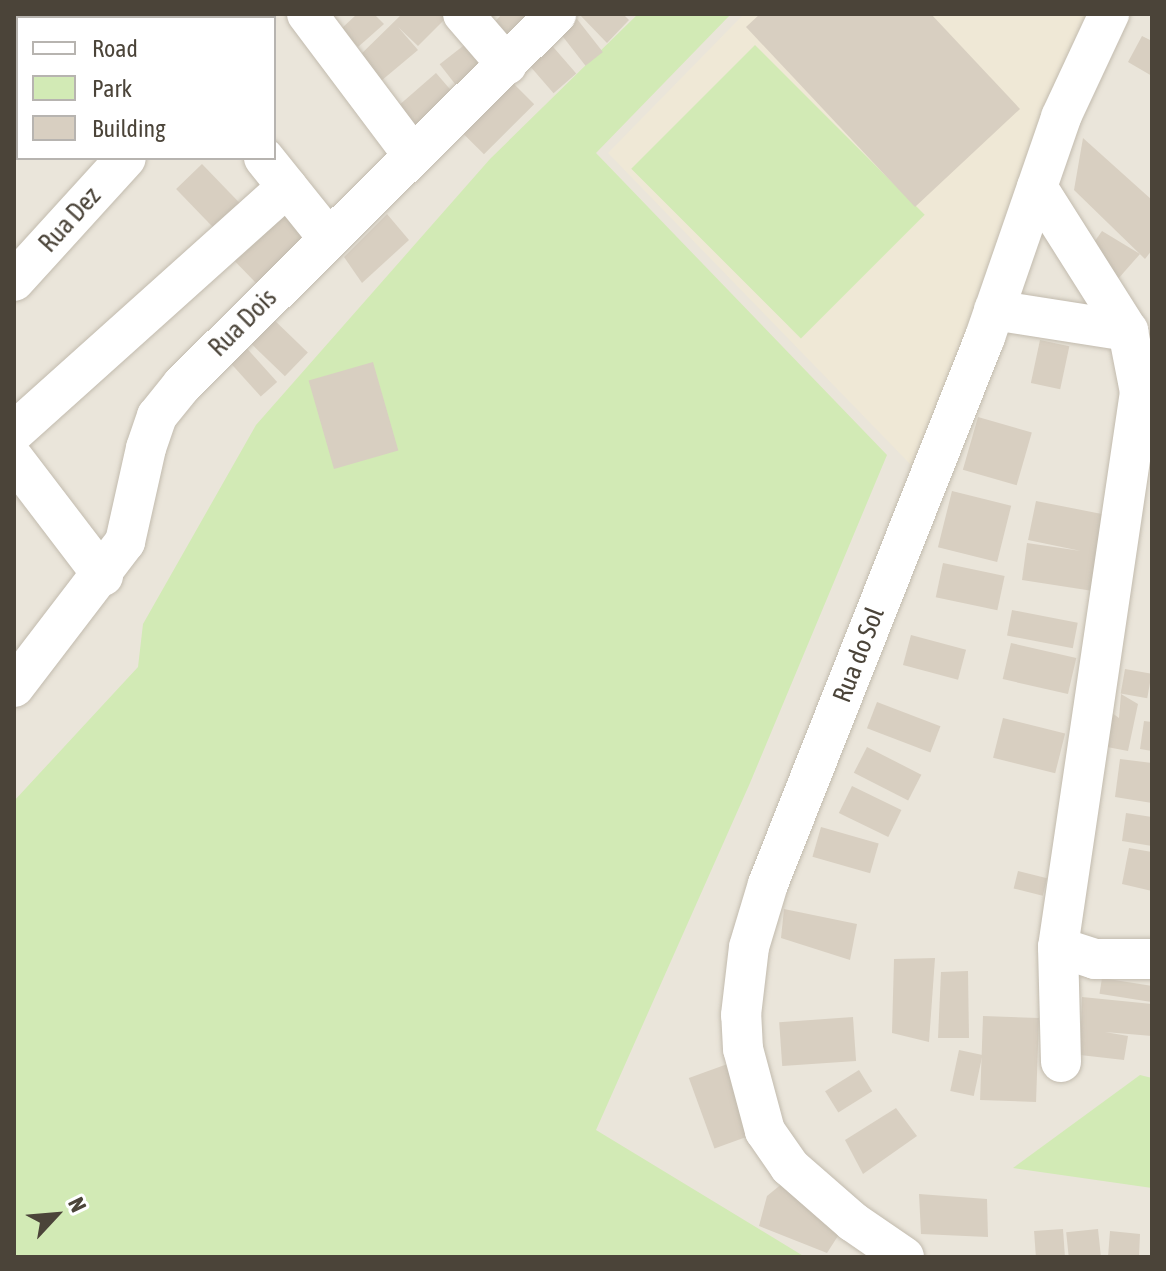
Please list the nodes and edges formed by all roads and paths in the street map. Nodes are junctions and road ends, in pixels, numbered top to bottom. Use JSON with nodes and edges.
{"nodes":[{"id":1,"x":307,"y":14,"type":"edge"},
{"id":2,"x":463,"y":14,"type":"edge"},
{"id":3,"x":556,"y":14,"type":"edge"},
{"id":4,"x":1109,"y":14,"type":"edge"},
{"id":5,"x":507,"y":65,"type":"junction"},
{"id":6,"x":413,"y":155,"type":"junction"},
{"id":7,"x":124,"y":160,"type":"edge"},
{"id":8,"x":276,"y":172,"type":"edge"},
{"id":9,"x":1037,"y":187,"type":"junction"},
{"id":10,"x":328,"y":238,"type":"junction"},
{"id":11,"x":14,"y":281,"type":"edge"},
{"id":12,"x":994,"y":310,"type":"junction"},
{"id":13,"x":1128,"y":331,"type":"junction"},
{"id":14,"x":14,"y":432,"type":"edge"},
{"id":15,"x":14,"y":459,"type":"edge"},
{"id":16,"x":103,"y":576,"type":"junction"},
{"id":17,"x":20,"y":667,"type":"edge"},
{"id":18,"x":1058,"y":947,"type":"junction"},
{"id":19,"x":1152,"y":959,"type":"edge"},
{"id":20,"x":1061,"y":1062,"type":"dead end"},
{"id":21,"x":904,"y":1257,"type":"edge"}],
"edges":[{"from":1,"to":6,"type":"street"},
{"from":2,"to":5,"type":"street"},
{"from":3,"to":5,"type":"street","name":"Rua Dois"},
{"from":4,"to":9,"type":"street","name":"Rua do Sol"},
{"from":5,"to":6,"type":"street","name":"Rua Dois"},
{"from":6,"to":10,"type":"street","name":"Rua Dois"},
{"from":7,"to":11,"type":"street","name":"Rua Dez"},
{"from":8,"to":10,"type":"street"},
{"from":8,"to":14,"type":"street"},
{"from":9,"to":12,"type":"street","name":"Rua do Sol"},
{"from":9,"to":13,"type":"street"},
{"from":10,"to":16,"type":"street","name":"Rua Dois"},
{"from":12,"to":13,"type":"street"},
{"from":12,"to":21,"type":"street","name":"Rua do Sol"},
{"from":13,"to":18,"type":"street"},
{"from":15,"to":16,"type":"street"},
{"from":16,"to":17,"type":"street","name":"Rua Dois"},
{"from":18,"to":19,"type":"street"},
{"from":18,"to":20,"type":"street"}]}
